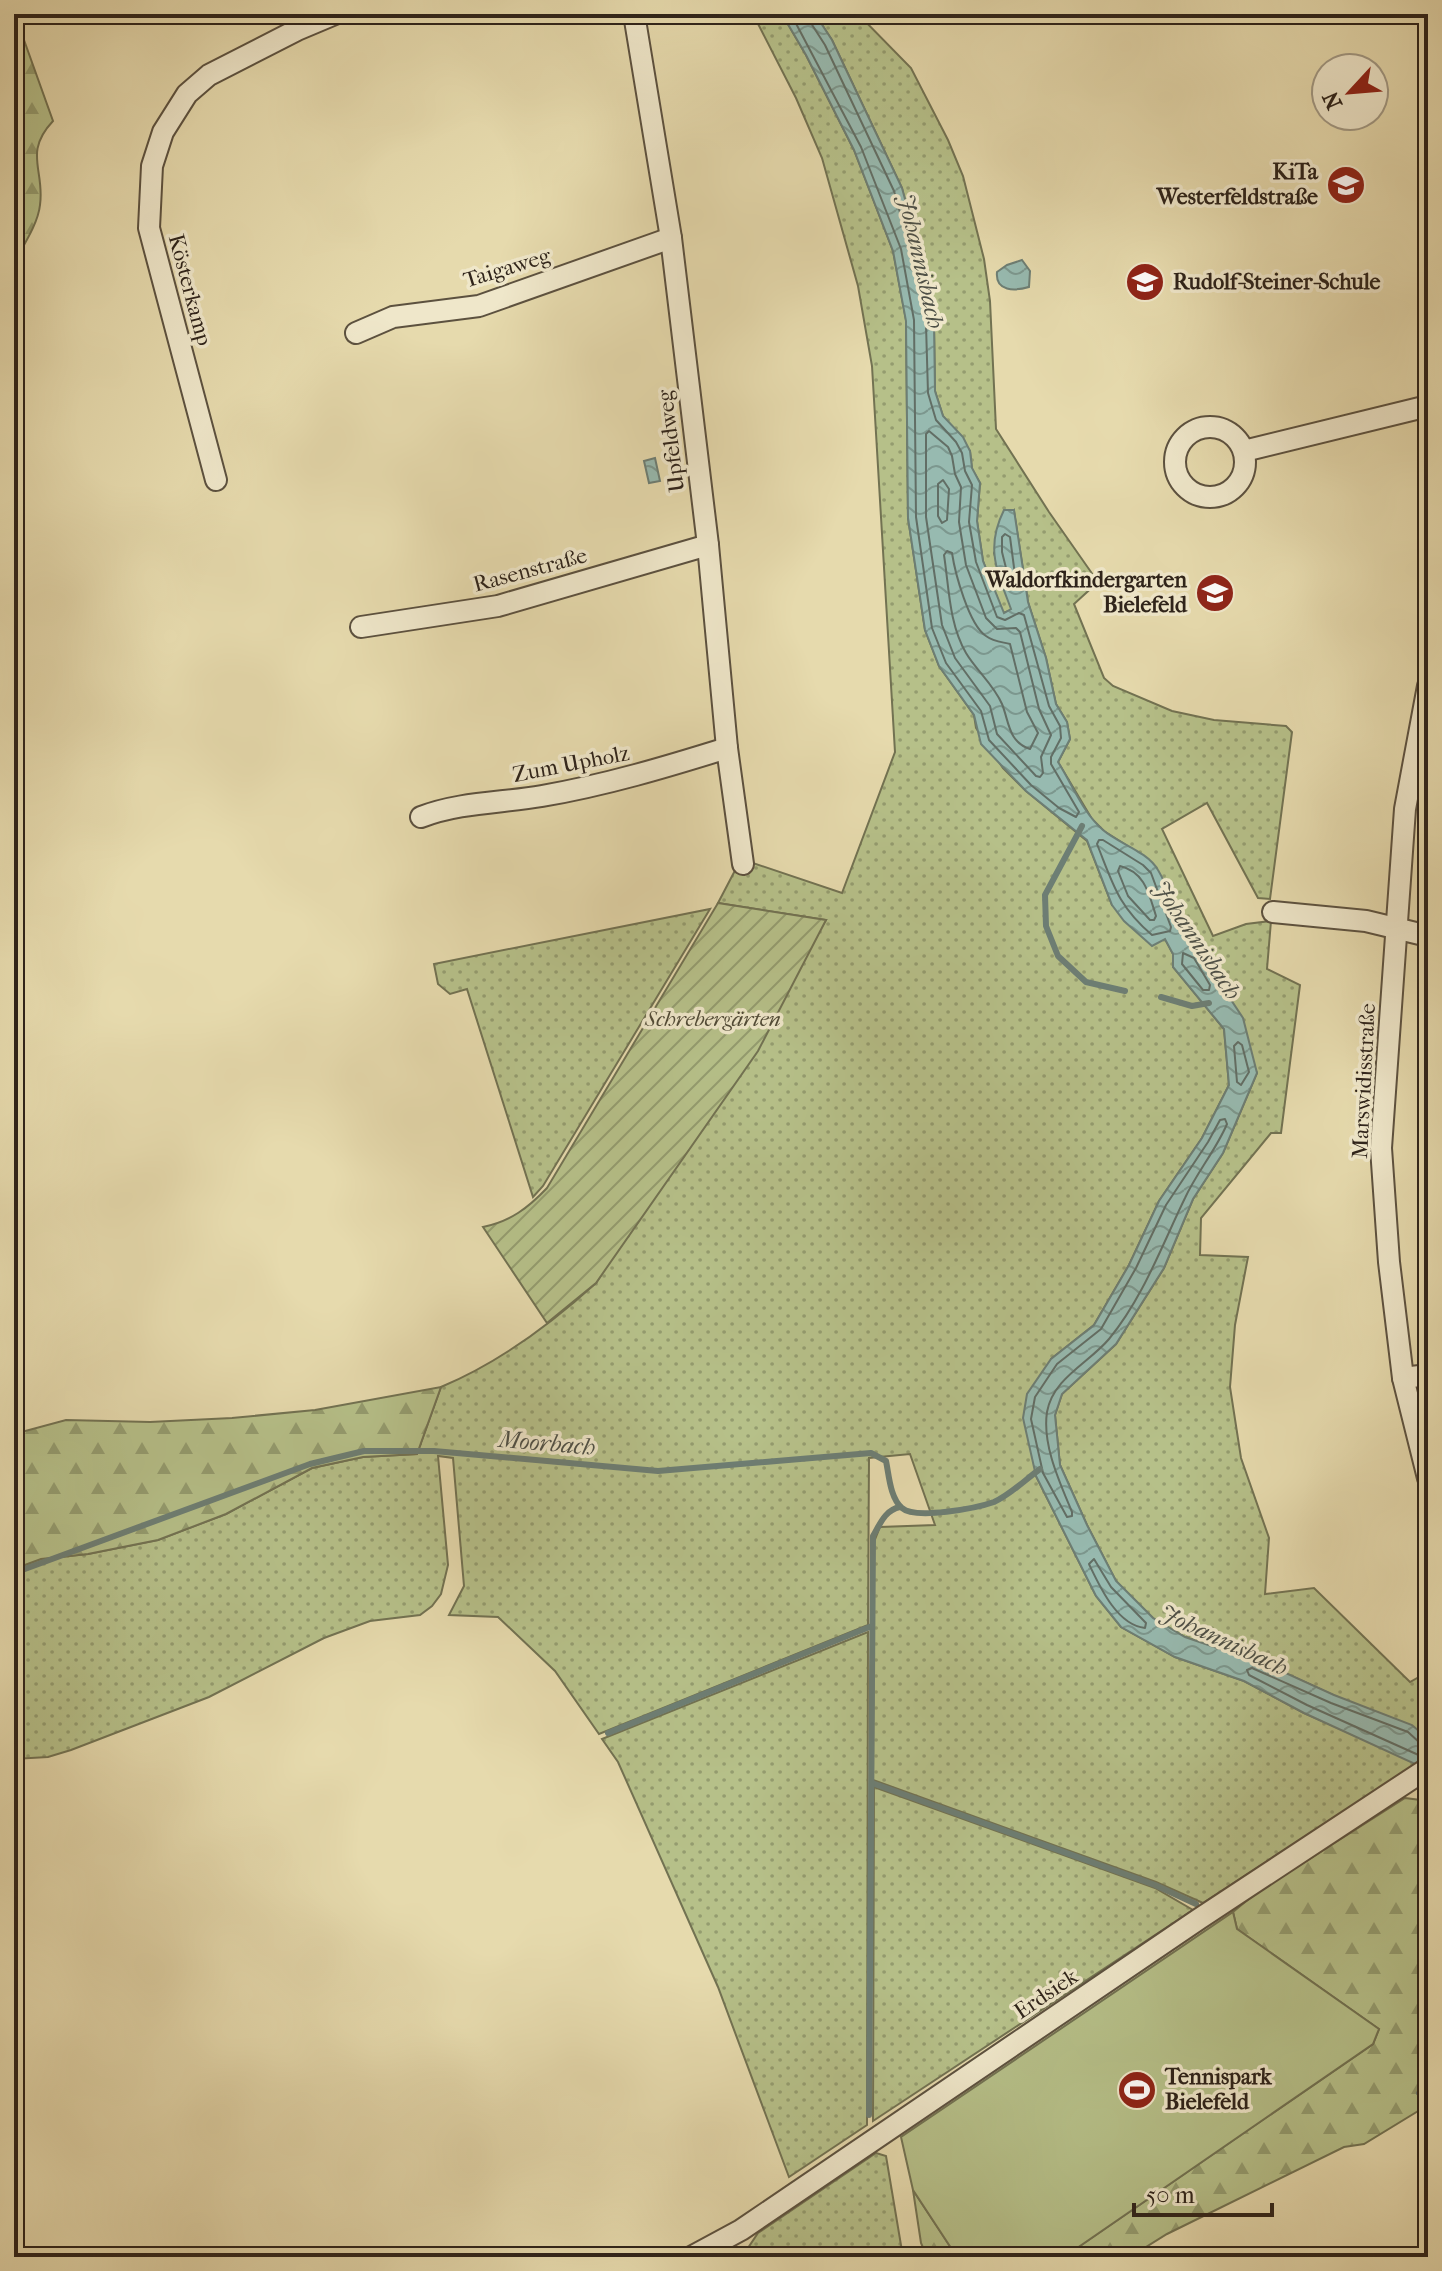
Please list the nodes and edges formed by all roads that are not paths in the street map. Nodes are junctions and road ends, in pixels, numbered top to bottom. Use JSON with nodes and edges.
{"nodes":[{"id":1,"x":335,"y":14,"type":"edge"},
{"id":2,"x":634,"y":14,"type":"edge"},
{"id":3,"x":671,"y":238,"type":"junction"},
{"id":4,"x":356,"y":333,"type":"dead end"},
{"id":5,"x":1428,"y":406,"type":"edge"},
{"id":6,"x":1244,"y":451,"type":"dead end"},
{"id":7,"x":216,"y":480,"type":"dead end"},
{"id":8,"x":708,"y":545,"type":"junction"},
{"id":9,"x":361,"y":627,"type":"dead end"},
{"id":10,"x":1428,"y":686,"type":"edge"},
{"id":11,"x":1422,"y":736,"type":"edge"},
{"id":12,"x":727,"y":748,"type":"junction"},
{"id":13,"x":421,"y":817,"type":"dead end"},
{"id":14,"x":743,"y":864,"type":"dead end"},
{"id":15,"x":1273,"y":912,"type":"dead end"},
{"id":16,"x":1397,"y":927,"type":"junction"},
{"id":17,"x":1428,"y":936,"type":"edge"},
{"id":18,"x":1428,"y":1375,"type":"edge"},
{"id":19,"x":1403,"y":1378,"type":"junction"},
{"id":20,"x":1428,"y":1478,"type":"edge"},
{"id":21,"x":1421,"y":1773,"type":"edge"},
{"id":22,"x":691,"y":2257,"type":"edge"}],
"edges":[{"from":1,"to":7,"type":"street","name":"Kösterkamp"},
{"from":2,"to":3,"type":"street","name":"Upfeldweg"},
{"from":3,"to":4,"type":"street","name":"Taigaweg"},
{"from":3,"to":8,"type":"street","name":"Upfeldweg"},
{"from":5,"to":6,"type":"street"},
{"from":8,"to":9,"type":"street","name":"Rasenstraße"},
{"from":8,"to":12,"type":"street","name":"Upfeldweg"},
{"from":10,"to":11,"type":"street","name":"Marswidisstraße"},
{"from":11,"to":16,"type":"street","name":"Marswidisstraße"},
{"from":12,"to":13,"type":"street","name":"Zum Upholz"},
{"from":12,"to":14,"type":"street","name":"Upfeldweg"},
{"from":15,"to":16,"type":"street"},
{"from":16,"to":17,"type":"street"},
{"from":16,"to":19,"type":"street","name":"Marswidisstraße"},
{"from":18,"to":19,"type":"street"},
{"from":19,"to":20,"type":"street","name":"Marswidisstraße"},
{"from":21,"to":22,"type":"street","name":"Erdsiek"}]}
